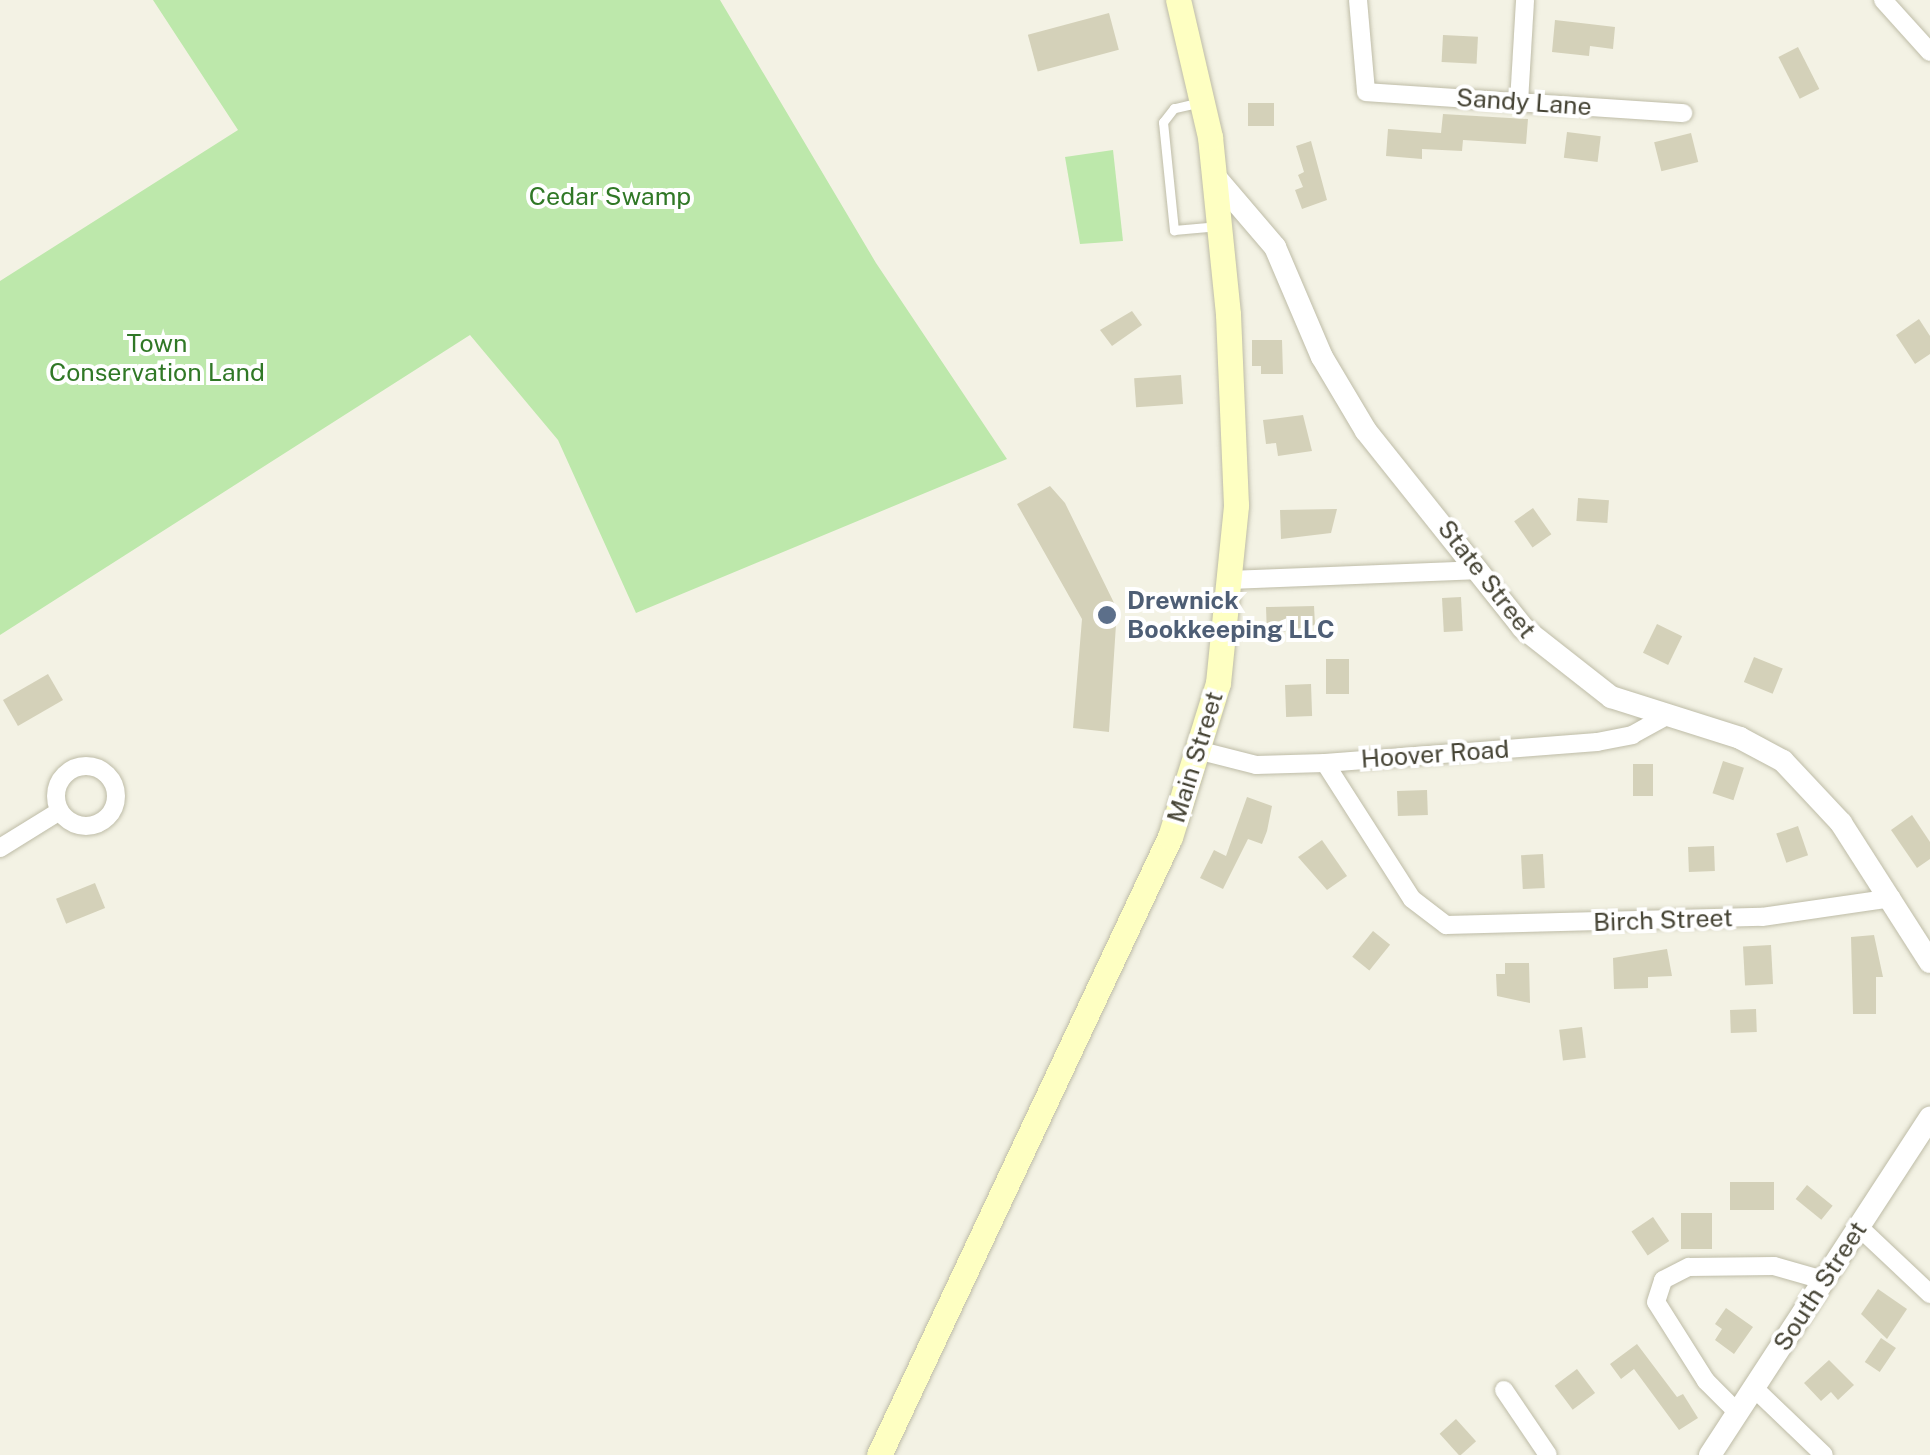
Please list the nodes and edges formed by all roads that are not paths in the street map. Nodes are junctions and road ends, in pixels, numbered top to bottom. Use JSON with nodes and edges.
{"nodes":[{"id":1,"x":1178,"y":0,"type":"edge"},
{"id":2,"x":1358,"y":0,"type":"edge"},
{"id":3,"x":1525,"y":0,"type":"edge"},
{"id":4,"x":1884,"y":0,"type":"edge"},
{"id":5,"x":1930,"y":52,"type":"edge"},
{"id":6,"x":1204,"y":102,"type":"junction"},
{"id":7,"x":1519,"y":102,"type":"junction"},
{"id":8,"x":1683,"y":113,"type":"dead end"},
{"id":9,"x":1216,"y":178,"type":"junction"},
{"id":10,"x":1222,"y":225,"type":"junction"},
{"id":11,"x":1479,"y":570,"type":"junction"},
{"id":12,"x":1232,"y":580,"type":"junction"},
{"id":13,"x":1664,"y":717,"type":"junction"},
{"id":14,"x":1201,"y":750,"type":"junction"},
{"id":15,"x":1325,"y":762,"type":"junction"},
{"id":16,"x":60,"y":812,"type":"dead end"},
{"id":17,"x":0,"y":848,"type":"edge"},
{"id":18,"x":1892,"y":898,"type":"junction"},
{"id":19,"x":1930,"y":962,"type":"edge"},
{"id":20,"x":1930,"y":1118,"type":"edge"},
{"id":21,"x":1859,"y":1226,"type":"junction"},
{"id":22,"x":1823,"y":1280,"type":"junction"},
{"id":23,"x":1930,"y":1294,"type":"edge"},
{"id":24,"x":1753,"y":1387,"type":"junction"},
{"id":25,"x":1504,"y":1390,"type":"dead end"},
{"id":26,"x":1737,"y":1412,"type":"junction"},
{"id":27,"x":880,"y":1455,"type":"edge"},
{"id":28,"x":1548,"y":1455,"type":"edge"},
{"id":29,"x":1710,"y":1455,"type":"edge"},
{"id":30,"x":1824,"y":1455,"type":"edge"}],
"edges":[{"from":1,"to":6,"type":"main road","name":"Main Street"},
{"from":2,"to":7,"type":"street","name":"Sandy Lane"},
{"from":3,"to":7,"type":"street"},
{"from":4,"to":5,"type":"street"},
{"from":6,"to":9,"type":"main road","name":"Main Street"},
{"from":6,"to":10,"type":"lane"},
{"from":7,"to":8,"type":"street","name":"Sandy Lane"},
{"from":9,"to":10,"type":"main road","name":"Main Street"},
{"from":9,"to":11,"type":"street","name":"State Street"},
{"from":10,"to":12,"type":"main road","name":"Main Street"},
{"from":11,"to":12,"type":"street"},
{"from":11,"to":13,"type":"street","name":"State Street"},
{"from":12,"to":14,"type":"main road","name":"Main Street"},
{"from":13,"to":15,"type":"street","name":"Hoover Road"},
{"from":13,"to":18,"type":"street","name":"State Street"},
{"from":14,"to":15,"type":"street","name":"Hoover Road"},
{"from":14,"to":27,"type":"main road","name":"Main Street"},
{"from":15,"to":18,"type":"street","name":"Birch Street"},
{"from":16,"to":17,"type":"street"},
{"from":18,"to":19,"type":"street","name":"State Street"},
{"from":20,"to":21,"type":"street","name":"South Street"},
{"from":21,"to":22,"type":"street","name":"South Street"},
{"from":21,"to":23,"type":"street"},
{"from":22,"to":24,"type":"street","name":"South Street"},
{"from":22,"to":26,"type":"street"},
{"from":24,"to":26,"type":"street","name":"South Street"},
{"from":24,"to":30,"type":"street"},
{"from":25,"to":28,"type":"street"},
{"from":26,"to":29,"type":"street","name":"South Street"}]}
